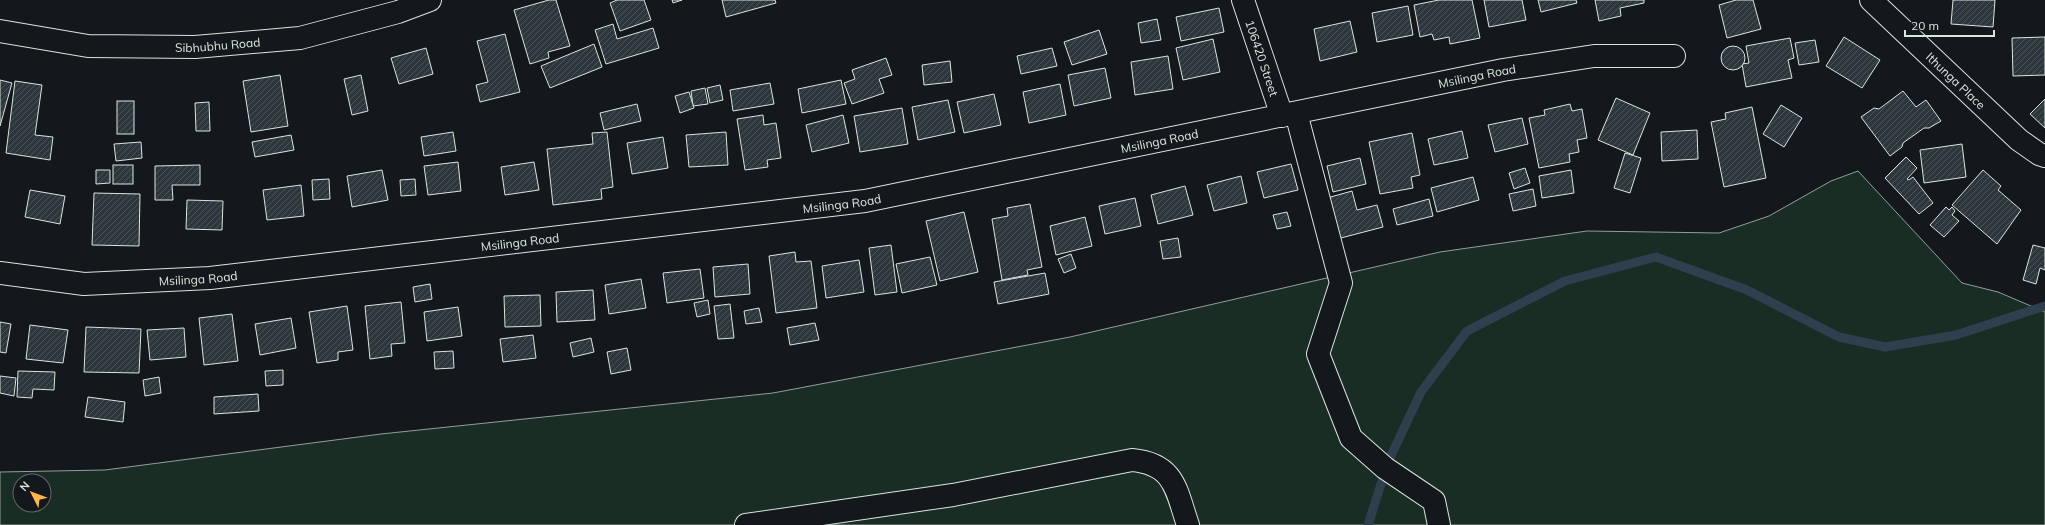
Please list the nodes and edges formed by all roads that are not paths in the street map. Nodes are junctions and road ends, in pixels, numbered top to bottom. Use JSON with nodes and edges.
{"nodes":[{"id":1,"x":430,"y":0,"type":"edge"},
{"id":2,"x":1243,"y":0,"type":"edge"},
{"id":3,"x":1871,"y":0,"type":"edge"},
{"id":4,"x":0,"y":31,"type":"edge"},
{"id":5,"x":1674,"y":56,"type":"dead end"},
{"id":6,"x":1289,"y":115,"type":"junction"},
{"id":7,"x":2045,"y":156,"type":"edge"},
{"id":8,"x":0,"y":273,"type":"edge"},
{"id":9,"x":746,"y":525,"type":"edge"},
{"id":10,"x":1188,"y":525,"type":"edge"},
{"id":11,"x":1439,"y":525,"type":"edge"}],
"edges":[{"from":1,"to":4,"type":"street","name":"Sibhubhu Road"},
{"from":2,"to":6,"type":"street","name":"106420 Street"},
{"from":3,"to":7,"type":"street","name":"Ithunga Place"},
{"from":5,"to":6,"type":"street","name":"Msilinga Road"},
{"from":6,"to":8,"type":"street","name":"Msilinga Road"},
{"from":6,"to":11,"type":"street","name":"106420 Street"},
{"from":9,"to":10,"type":"street"}]}
